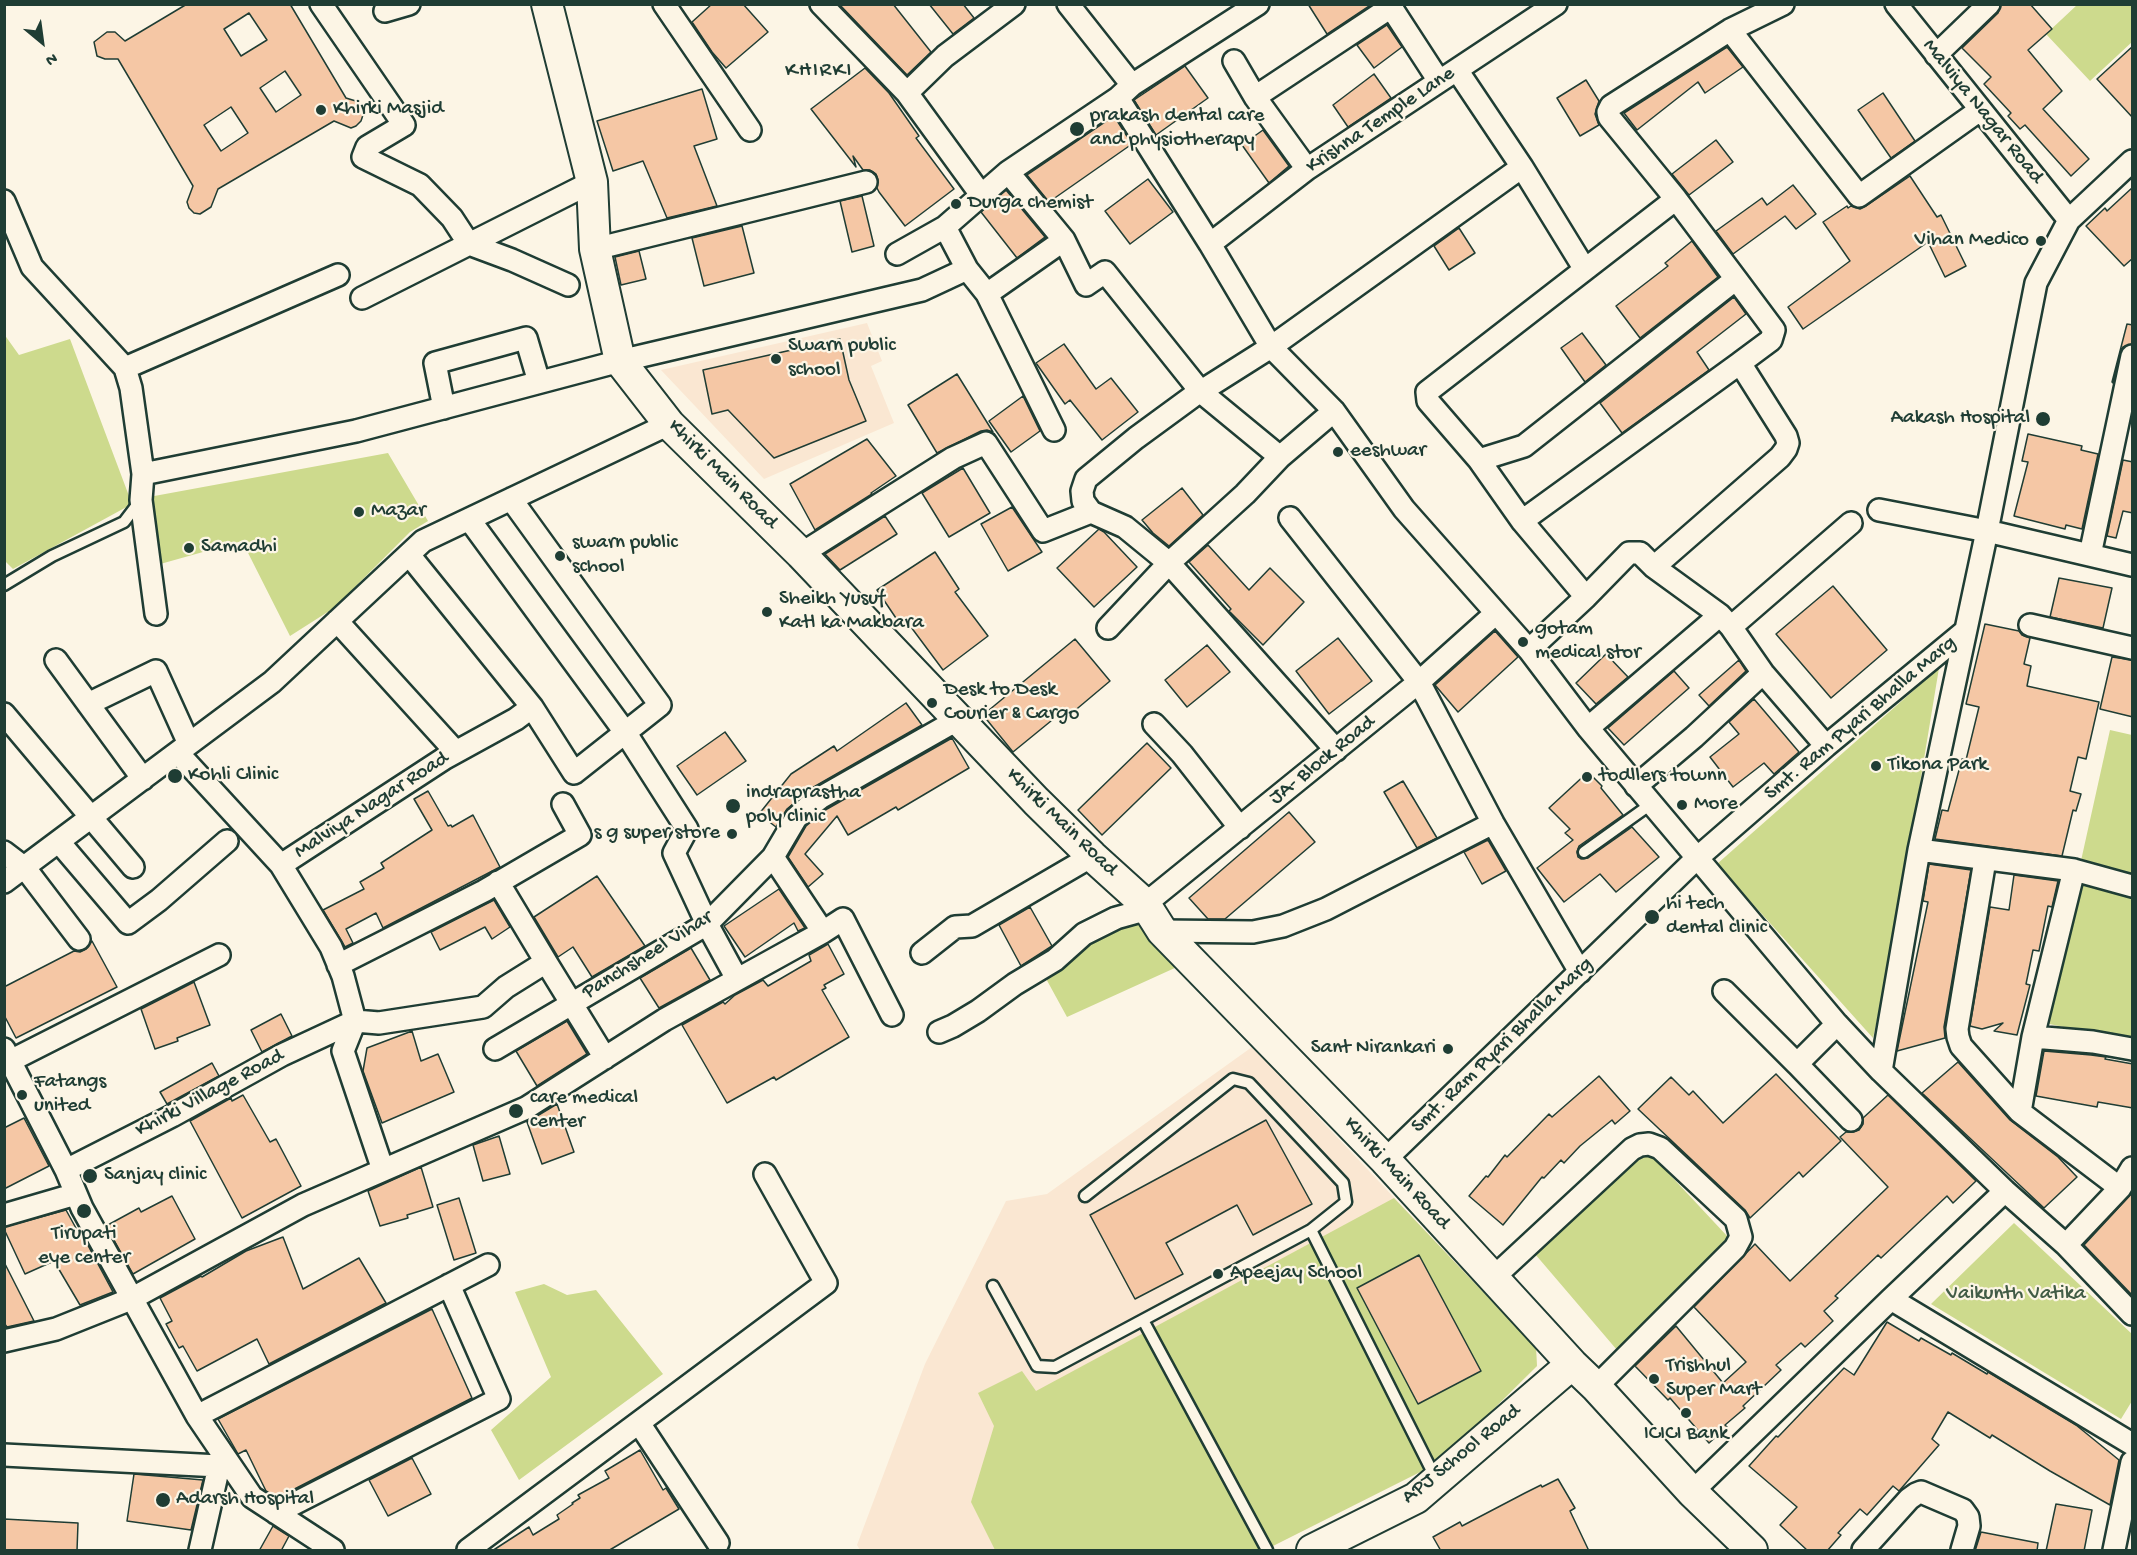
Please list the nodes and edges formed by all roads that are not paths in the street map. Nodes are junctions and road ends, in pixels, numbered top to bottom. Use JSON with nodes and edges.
{"nodes":[{"id":1,"x":321,"y":4,"type":"edge"},
{"id":2,"x":409,"y":4,"type":"edge"},
{"id":3,"x":547,"y":4,"type":"edge"},
{"id":4,"x":664,"y":4,"type":"edge"},
{"id":5,"x":821,"y":4,"type":"edge"},
{"id":6,"x":1014,"y":4,"type":"edge"},
{"id":7,"x":1068,"y":4,"type":"edge"},
{"id":8,"x":1258,"y":4,"type":"edge"},
{"id":9,"x":1556,"y":4,"type":"edge"},
{"id":10,"x":1783,"y":4,"type":"edge"},
{"id":11,"x":1896,"y":4,"type":"edge"},
{"id":12,"x":1989,"y":4,"type":"edge"},
{"id":13,"x":1390,"y":6,"type":"edge"},
{"id":14,"x":385,"y":11,"type":"dead end"},
{"id":15,"x":1730,"y":30,"type":"junction"},
{"id":16,"x":1936,"y":55,"type":"junction"},
{"id":17,"x":1234,"y":61,"type":"dead end"},
{"id":18,"x":1448,"y":75,"type":"junction"},
{"id":19,"x":1125,"y":92,"type":"junction"},
{"id":20,"x":907,"y":93,"type":"junction"},
{"id":21,"x":1255,"y":97,"type":"junction"},
{"id":22,"x":1980,"y":110,"type":"junction"},
{"id":23,"x":750,"y":130,"type":"dead end"},
{"id":24,"x":2133,"y":161,"type":"edge"},
{"id":25,"x":1522,"y":167,"type":"junction"},
{"id":26,"x":1307,"y":169,"type":"junction"},
{"id":27,"x":1008,"y":172,"type":"junction"},
{"id":28,"x":592,"y":182,"type":"junction"},
{"id":29,"x":866,"y":183,"type":"dead end"},
{"id":30,"x":982,"y":196,"type":"junction"},
{"id":31,"x":1676,"y":199,"type":"junction"},
{"id":32,"x":4,"y":201,"type":"edge"},
{"id":33,"x":2069,"y":220,"type":"junction"},
{"id":34,"x":945,"y":227,"type":"junction"},
{"id":35,"x":1064,"y":240,"type":"junction"},
{"id":36,"x":469,"y":244,"type":"junction"},
{"id":37,"x":1210,"y":244,"type":"junction"},
{"id":38,"x":595,"y":249,"type":"junction"},
{"id":39,"x":897,"y":254,"type":"dead end"},
{"id":40,"x":1584,"y":268,"type":"junction"},
{"id":41,"x":967,"y":269,"type":"junction"},
{"id":42,"x":338,"y":275,"type":"dead end"},
{"id":43,"x":1736,"y":279,"type":"junction"},
{"id":44,"x":568,"y":285,"type":"dead end"},
{"id":45,"x":987,"y":294,"type":"junction"},
{"id":46,"x":362,"y":298,"type":"dead end"},
{"id":47,"x":1271,"y":347,"type":"junction"},
{"id":48,"x":2133,"y":356,"type":"edge"},
{"id":49,"x":620,"y":361,"type":"junction"},
{"id":50,"x":1740,"y":363,"type":"junction"},
{"id":51,"x":125,"y":368,"type":"junction"},
{"id":52,"x":539,"y":382,"type":"junction"},
{"id":53,"x":1201,"y":392,"type":"junction"},
{"id":54,"x":444,"y":408,"type":"junction"},
{"id":55,"x":1334,"y":411,"type":"junction"},
{"id":56,"x":669,"y":424,"type":"junction"},
{"id":57,"x":1054,"y":430,"type":"dead end"},
{"id":58,"x":1280,"y":456,"type":"junction"},
{"id":59,"x":1479,"y":460,"type":"junction"},
{"id":60,"x":143,"y":474,"type":"junction"},
{"id":61,"x":141,"y":500,"type":"junction"},
{"id":62,"x":511,"y":500,"type":"junction"},
{"id":63,"x":1879,"y":510,"type":"dead end"},
{"id":64,"x":1091,"y":512,"type":"junction"},
{"id":65,"x":1290,"y":518,"type":"dead end"},
{"id":66,"x":469,"y":519,"type":"junction"},
{"id":67,"x":1522,"y":521,"type":"junction"},
{"id":68,"x":1851,"y":523,"type":"dead end"},
{"id":69,"x":1988,"y":531,"type":"junction"},
{"id":70,"x":801,"y":554,"type":"junction"},
{"id":71,"x":2090,"y":555,"type":"junction"},
{"id":72,"x":410,"y":556,"type":"junction"},
{"id":73,"x":1169,"y":563,"type":"junction"},
{"id":74,"x":2133,"y":565,"type":"edge"},
{"id":75,"x":1654,"y":567,"type":"junction"},
{"id":76,"x":4,"y":585,"type":"edge"},
{"id":77,"x":1586,"y":597,"type":"junction"},
{"id":78,"x":1496,"y":613,"type":"junction"},
{"id":79,"x":156,"y":614,"type":"dead end"},
{"id":80,"x":337,"y":621,"type":"junction"},
{"id":81,"x":1725,"y":621,"type":"junction"},
{"id":82,"x":2030,"y":625,"type":"dead end"},
{"id":83,"x":1108,"y":628,"type":"dead end"},
{"id":84,"x":1964,"y":632,"type":"junction"},
{"id":85,"x":2133,"y":648,"type":"edge"},
{"id":86,"x":1529,"y":650,"type":"junction"},
{"id":87,"x":56,"y":660,"type":"dead end"},
{"id":88,"x":1763,"y":673,"type":"junction"},
{"id":89,"x":1419,"y":682,"type":"junction"},
{"id":90,"x":88,"y":704,"type":"junction"},
{"id":91,"x":532,"y":707,"type":"junction"},
{"id":92,"x":4,"y":714,"type":"edge"},
{"id":93,"x":957,"y":720,"type":"junction"},
{"id":94,"x":1154,"y":724,"type":"dead end"},
{"id":95,"x":1588,"y":728,"type":"junction"},
{"id":96,"x":625,"y":732,"type":"junction"},
{"id":97,"x":1826,"y":746,"type":"junction"},
{"id":98,"x":184,"y":748,"type":"junction"},
{"id":99,"x":1336,"y":750,"type":"junction"},
{"id":100,"x":456,"y":752,"type":"junction"},
{"id":101,"x":143,"y":779,"type":"junction"},
{"id":102,"x":1636,"y":786,"type":"junction"},
{"id":103,"x":563,"y":804,"type":"dead end"},
{"id":104,"x":1651,"y":804,"type":"junction"},
{"id":105,"x":92,"y":817,"type":"junction"},
{"id":106,"x":1493,"y":823,"type":"junction"},
{"id":107,"x":1240,"y":828,"type":"junction"},
{"id":108,"x":227,"y":841,"type":"dead end"},
{"id":109,"x":59,"y":842,"type":"junction"},
{"id":110,"x":1919,"y":850,"type":"junction"},
{"id":111,"x":4,"y":852,"type":"edge"},
{"id":112,"x":1584,"y":852,"type":"dead end"},
{"id":113,"x":1092,"y":856,"type":"junction"},
{"id":114,"x":773,"y":857,"type":"junction"},
{"id":115,"x":1696,"y":859,"type":"junction"},
{"id":116,"x":1985,"y":860,"type":"junction"},
{"id":117,"x":281,"y":865,"type":"junction"},
{"id":118,"x":133,"y":867,"type":"dead end"},
{"id":119,"x":25,"y":868,"type":"junction"},
{"id":120,"x":2074,"y":870,"type":"junction"},
{"id":121,"x":4,"y":882,"type":"edge"},
{"id":122,"x":498,"y":882,"type":"junction"},
{"id":123,"x":2133,"y":886,"type":"edge"},
{"id":124,"x":1145,"y":904,"type":"junction"},
{"id":125,"x":707,"y":924,"type":"junction"},
{"id":126,"x":1162,"y":930,"type":"junction"},
{"id":127,"x":823,"y":932,"type":"junction"},
{"id":128,"x":79,"y":939,"type":"dead end"},
{"id":129,"x":922,"y":953,"type":"dead end"},
{"id":130,"x":219,"y":955,"type":"dead end"},
{"id":131,"x":546,"y":962,"type":"junction"},
{"id":132,"x":338,"y":965,"type":"junction"},
{"id":133,"x":1580,"y":972,"type":"junction"},
{"id":134,"x":737,"y":979,"type":"junction"},
{"id":135,"x":1724,"y":991,"type":"dead end"},
{"id":136,"x":571,"y":1004,"type":"junction"},
{"id":137,"x":892,"y":1015,"type":"dead end"},
{"id":138,"x":355,"y":1021,"type":"junction"},
{"id":139,"x":1837,"y":1024,"type":"junction"},
{"id":140,"x":939,"y":1032,"type":"dead end"},
{"id":141,"x":2033,"y":1037,"type":"junction"},
{"id":142,"x":495,"y":1049,"type":"dead end"},
{"id":143,"x":2133,"y":1049,"type":"edge"},
{"id":144,"x":7,"y":1055,"type":"edge"},
{"id":145,"x":605,"y":1058,"type":"junction"},
{"id":146,"x":1797,"y":1064,"type":"junction"},
{"id":147,"x":1881,"y":1071,"type":"junction"},
{"id":148,"x":2020,"y":1112,"type":"junction"},
{"id":149,"x":1851,"y":1120,"type":"dead end"},
{"id":150,"x":1385,"y":1160,"type":"junction"},
{"id":151,"x":2133,"y":1168,"type":"edge"},
{"id":152,"x":66,"y":1170,"type":"junction"},
{"id":153,"x":383,"y":1170,"type":"junction"},
{"id":154,"x":765,"y":1174,"type":"dead end"},
{"id":155,"x":2120,"y":1188,"type":"junction"},
{"id":156,"x":2005,"y":1191,"type":"junction"},
{"id":157,"x":76,"y":1194,"type":"junction"},
{"id":158,"x":1085,"y":1196,"type":"dead end"},
{"id":159,"x":4,"y":1215,"type":"edge"},
{"id":160,"x":1311,"y":1230,"type":"junction"},
{"id":161,"x":2066,"y":1245,"type":"junction"},
{"id":162,"x":488,"y":1265,"type":"dead end"},
{"id":163,"x":1493,"y":1278,"type":"junction"},
{"id":164,"x":449,"y":1285,"type":"junction"},
{"id":165,"x":993,"y":1286,"type":"dead end"},
{"id":166,"x":131,"y":1299,"type":"junction"},
{"id":167,"x":1891,"y":1299,"type":"junction"},
{"id":168,"x":2133,"y":1314,"type":"edge"},
{"id":169,"x":1143,"y":1320,"type":"junction"},
{"id":170,"x":4,"y":1341,"type":"edge"},
{"id":171,"x":1572,"y":1364,"type":"junction"},
{"id":172,"x":1596,"y":1387,"type":"junction"},
{"id":173,"x":197,"y":1416,"type":"junction"},
{"id":174,"x":639,"y":1422,"type":"junction"},
{"id":175,"x":2133,"y":1444,"type":"edge"},
{"id":176,"x":4,"y":1455,"type":"edge"},
{"id":177,"x":221,"y":1460,"type":"junction"},
{"id":178,"x":2133,"y":1462,"type":"edge"},
{"id":179,"x":1437,"y":1480,"type":"junction"},
{"id":180,"x":1692,"y":1492,"type":"junction"},
{"id":181,"x":276,"y":1513,"type":"junction"},
{"id":182,"x":718,"y":1543,"type":"dead end"},
{"id":183,"x":200,"y":1551,"type":"edge"},
{"id":184,"x":333,"y":1551,"type":"edge"},
{"id":185,"x":468,"y":1551,"type":"edge"},
{"id":186,"x":1267,"y":1551,"type":"edge"},
{"id":187,"x":1312,"y":1551,"type":"edge"},
{"id":188,"x":1752,"y":1551,"type":"edge"},
{"id":189,"x":1863,"y":1551,"type":"edge"},
{"id":190,"x":1962,"y":1551,"type":"edge"},
{"id":191,"x":2114,"y":1551,"type":"edge"}],
"edges":[{"from":1,"to":36,"type":"street"},
{"from":2,"to":14,"type":"street"},
{"from":3,"to":28,"type":"street","name":"Khirki Main Road"},
{"from":4,"to":23,"type":"street"},
{"from":5,"to":20,"type":"street"},
{"from":6,"to":20,"type":"street"},
{"from":7,"to":19,"type":"street"},
{"from":8,"to":19,"type":"street"},
{"from":9,"to":18,"type":"street","name":"Krishna Temple Lane"},
{"from":10,"to":15,"type":"street"},
{"from":11,"to":16,"type":"street","name":"Malviya Nagar Road"},
{"from":12,"to":16,"type":"street"},
{"from":13,"to":18,"type":"street"},
{"from":13,"to":21,"type":"street"},
{"from":15,"to":22,"type":"street"},
{"from":15,"to":31,"type":"street"},
{"from":16,"to":22,"type":"street","name":"Malviya Nagar Road"},
{"from":17,"to":21,"type":"street"},
{"from":18,"to":25,"type":"street"},
{"from":18,"to":26,"type":"street","name":"Krishna Temple Lane"},
{"from":19,"to":27,"type":"street"},
{"from":19,"to":37,"type":"street"},
{"from":20,"to":30,"type":"street"},
{"from":21,"to":26,"type":"street"},
{"from":22,"to":33,"type":"street","name":"Malviya Nagar Road"},
{"from":24,"to":33,"type":"street","name":"Smt. Ram Pyari Bhalla Marg"},
{"from":25,"to":40,"type":"street"},
{"from":25,"to":47,"type":"street"},
{"from":26,"to":37,"type":"street","name":"Krishna Temple Lane"},
{"from":27,"to":30,"type":"street"},
{"from":27,"to":35,"type":"street"},
{"from":28,"to":36,"type":"street"},
{"from":28,"to":38,"type":"street","name":"Khirki Main Road"},
{"from":29,"to":38,"type":"street"},
{"from":30,"to":34,"type":"street"},
{"from":31,"to":40,"type":"street"},
{"from":31,"to":43,"type":"street"},
{"from":32,"to":51,"type":"street"},
{"from":33,"to":69,"type":"street","name":"Smt. Ram Pyari Bhalla Marg"},
{"from":34,"to":39,"type":"street"},
{"from":34,"to":41,"type":"street"},
{"from":35,"to":45,"type":"street"},
{"from":35,"to":53,"type":"street"},
{"from":36,"to":44,"type":"street"},
{"from":36,"to":46,"type":"street"},
{"from":37,"to":47,"type":"street"},
{"from":38,"to":49,"type":"street","name":"Khirki Main Road"},
{"from":40,"to":59,"type":"street"},
{"from":41,"to":45,"type":"street"},
{"from":41,"to":49,"type":"street"},
{"from":42,"to":51,"type":"street"},
{"from":43,"to":50,"type":"street"},
{"from":43,"to":59,"type":"street"},
{"from":45,"to":57,"type":"street"},
{"from":47,"to":53,"type":"street"},
{"from":47,"to":55,"type":"street"},
{"from":48,"to":71,"type":"street"},
{"from":49,"to":52,"type":"street"},
{"from":49,"to":56,"type":"street","name":"Khirki Main Road"},
{"from":50,"to":67,"type":"street"},
{"from":50,"to":75,"type":"street"},
{"from":51,"to":60,"type":"street"},
{"from":52,"to":54,"type":"street"},
{"from":52,"to":54,"type":"street"},
{"from":53,"to":58,"type":"street"},
{"from":53,"to":64,"type":"street"},
{"from":54,"to":60,"type":"street"},
{"from":55,"to":58,"type":"street"},
{"from":55,"to":78,"type":"street"},
{"from":56,"to":62,"type":"street"},
{"from":56,"to":70,"type":"street","name":"Khirki Main Road"},
{"from":58,"to":73,"type":"street"},
{"from":59,"to":67,"type":"street"},
{"from":60,"to":61,"type":"street"},
{"from":61,"to":76,"type":"lane"},
{"from":61,"to":79,"type":"street"},
{"from":62,"to":66,"type":"street"},
{"from":62,"to":96,"type":"street"},
{"from":63,"to":69,"type":"street"},
{"from":64,"to":70,"type":"street"},
{"from":64,"to":73,"type":"street"},
{"from":65,"to":89,"type":"street"},
{"from":66,"to":72,"type":"street"},
{"from":66,"to":96,"type":"street"},
{"from":67,"to":77,"type":"street"},
{"from":68,"to":81,"type":"street"},
{"from":69,"to":71,"type":"street"},
{"from":69,"to":84,"type":"street","name":"Smt. Ram Pyari Bhalla Marg"},
{"from":70,"to":93,"type":"street","name":"Khirki Main Road"},
{"from":71,"to":74,"type":"street"},
{"from":72,"to":80,"type":"street"},
{"from":72,"to":91,"type":"street"},
{"from":73,"to":83,"type":"street"},
{"from":73,"to":99,"type":"street"},
{"from":75,"to":77,"type":"street"},
{"from":75,"to":81,"type":"street"},
{"from":77,"to":86,"type":"street"},
{"from":78,"to":86,"type":"street"},
{"from":78,"to":89,"type":"street","name":"JA- Block Road"},
{"from":80,"to":98,"type":"street"},
{"from":80,"to":100,"type":"street"},
{"from":81,"to":88,"type":"street"},
{"from":81,"to":95,"type":"street"},
{"from":82,"to":85,"type":"street"},
{"from":84,"to":97,"type":"street","name":"Smt. Ram Pyari Bhalla Marg"},
{"from":84,"to":110,"type":"street"},
{"from":86,"to":95,"type":"street"},
{"from":87,"to":90,"type":"street"},
{"from":88,"to":97,"type":"street"},
{"from":88,"to":102,"type":"street"},
{"from":89,"to":99,"type":"street","name":"JA- Block Road"},
{"from":89,"to":106,"type":"street"},
{"from":90,"to":98,"type":"street","name":"Malviya Nagar Road"},
{"from":90,"to":101,"type":"street"},
{"from":91,"to":96,"type":"street"},
{"from":91,"to":100,"type":"street","name":"Malviya Nagar Road"},
{"from":92,"to":105,"type":"street"},
{"from":93,"to":113,"type":"street","name":"Khirki Main Road"},
{"from":93,"to":114,"type":"street","name":"Panchsheel Vihar"},
{"from":94,"to":107,"type":"street"},
{"from":95,"to":102,"type":"street"},
{"from":96,"to":125,"type":"street"},
{"from":97,"to":115,"type":"street","name":"Smt. Ram Pyari Bhalla Marg"},
{"from":98,"to":101,"type":"street"},
{"from":98,"to":117,"type":"street","name":"Malviya Nagar Road"},
{"from":99,"to":107,"type":"street","name":"JA- Block Road"},
{"from":100,"to":117,"type":"street","name":"Malviya Nagar Road"},
{"from":101,"to":105,"type":"street"},
{"from":102,"to":104,"type":"street"},
{"from":103,"to":122,"type":"street"},
{"from":104,"to":112,"type":"lane"},
{"from":104,"to":115,"type":"street"},
{"from":105,"to":109,"type":"street"},
{"from":105,"to":118,"type":"street"},
{"from":106,"to":126,"type":"street"},
{"from":106,"to":133,"type":"street"},
{"from":107,"to":124,"type":"street","name":"JA- Block Road"},
{"from":108,"to":109,"type":"street"},
{"from":109,"to":119,"type":"street"},
{"from":110,"to":116,"type":"street"},
{"from":110,"to":147,"type":"street"},
{"from":111,"to":119,"type":"street"},
{"from":113,"to":124,"type":"street","name":"Khirki Main Road"},
{"from":113,"to":129,"type":"street"},
{"from":114,"to":125,"type":"street","name":"Panchsheel Vihar"},
{"from":114,"to":127,"type":"street"},
{"from":115,"to":133,"type":"street","name":"Smt. Ram Pyari Bhalla Marg"},
{"from":115,"to":139,"type":"street"},
{"from":116,"to":120,"type":"street"},
{"from":116,"to":148,"type":"street"},
{"from":117,"to":132,"type":"street"},
{"from":119,"to":121,"type":"street"},
{"from":119,"to":128,"type":"street"},
{"from":120,"to":123,"type":"street"},
{"from":120,"to":141,"type":"street"},
{"from":122,"to":131,"type":"street"},
{"from":122,"to":132,"type":"street"},
{"from":124,"to":126,"type":"street","name":"Khirki Main Road"},
{"from":124,"to":140,"type":"street","name":"JA- Block Road"},
{"from":125,"to":134,"type":"street"},
{"from":125,"to":136,"type":"street","name":"Panchsheel Vihar"},
{"from":126,"to":150,"type":"street","name":"Khirki Main Road"},
{"from":127,"to":134,"type":"street"},
{"from":127,"to":137,"type":"street"},
{"from":130,"to":144,"type":"street"},
{"from":131,"to":136,"type":"street"},
{"from":131,"to":138,"type":"street"},
{"from":132,"to":138,"type":"street"},
{"from":133,"to":150,"type":"street","name":"Smt. Ram Pyari Bhalla Marg"},
{"from":134,"to":145,"type":"street"},
{"from":135,"to":146,"type":"street"},
{"from":136,"to":142,"type":"street","name":"Panchsheel Vihar"},
{"from":136,"to":145,"type":"street"},
{"from":138,"to":152,"type":"street","name":"Khirki Village Road"},
{"from":138,"to":153,"type":"street"},
{"from":139,"to":146,"type":"street"},
{"from":139,"to":147,"type":"street"},
{"from":141,"to":143,"type":"street"},
{"from":141,"to":148,"type":"street"},
{"from":144,"to":152,"type":"street"},
{"from":145,"to":153,"type":"street"},
{"from":146,"to":149,"type":"street"},
{"from":147,"to":156,"type":"street"},
{"from":148,"to":155,"type":"street"},
{"from":150,"to":163,"type":"street","name":"Khirki Main Road"},
{"from":151,"to":155,"type":"street"},
{"from":152,"to":157,"type":"street"},
{"from":153,"to":166,"type":"street"},
{"from":154,"to":174,"type":"street"},
{"from":155,"to":161,"type":"street"},
{"from":156,"to":161,"type":"street"},
{"from":156,"to":167,"type":"street"},
{"from":157,"to":159,"type":"street"},
{"from":157,"to":166,"type":"street"},
{"from":158,"to":160,"type":"lane"},
{"from":160,"to":169,"type":"lane"},
{"from":160,"to":179,"type":"lane"},
{"from":161,"to":168,"type":"street"},
{"from":162,"to":164,"type":"street"},
{"from":163,"to":171,"type":"street","name":"Khirki Main Road"},
{"from":163,"to":172,"type":"street"},
{"from":164,"to":173,"type":"street"},
{"from":164,"to":181,"type":"street"},
{"from":165,"to":169,"type":"lane"},
{"from":166,"to":170,"type":"street"},
{"from":166,"to":173,"type":"street"},
{"from":167,"to":175,"type":"street"},
{"from":167,"to":180,"type":"street"},
{"from":169,"to":186,"type":"lane"},
{"from":171,"to":172,"type":"street","name":"Khirki Main Road"},
{"from":171,"to":179,"type":"street","name":"APJ School Road"},
{"from":172,"to":180,"type":"street","name":"Khirki Main Road"},
{"from":173,"to":177,"type":"street"},
{"from":174,"to":182,"type":"street"},
{"from":174,"to":185,"type":"street"},
{"from":176,"to":177,"type":"street"},
{"from":177,"to":181,"type":"street"},
{"from":177,"to":183,"type":"street"},
{"from":178,"to":191,"type":"street"},
{"from":179,"to":187,"type":"street","name":"APJ School Road"},
{"from":180,"to":188,"type":"street","name":"Khirki Main Road"},
{"from":181,"to":184,"type":"street"},
{"from":189,"to":190,"type":"street"}]}
